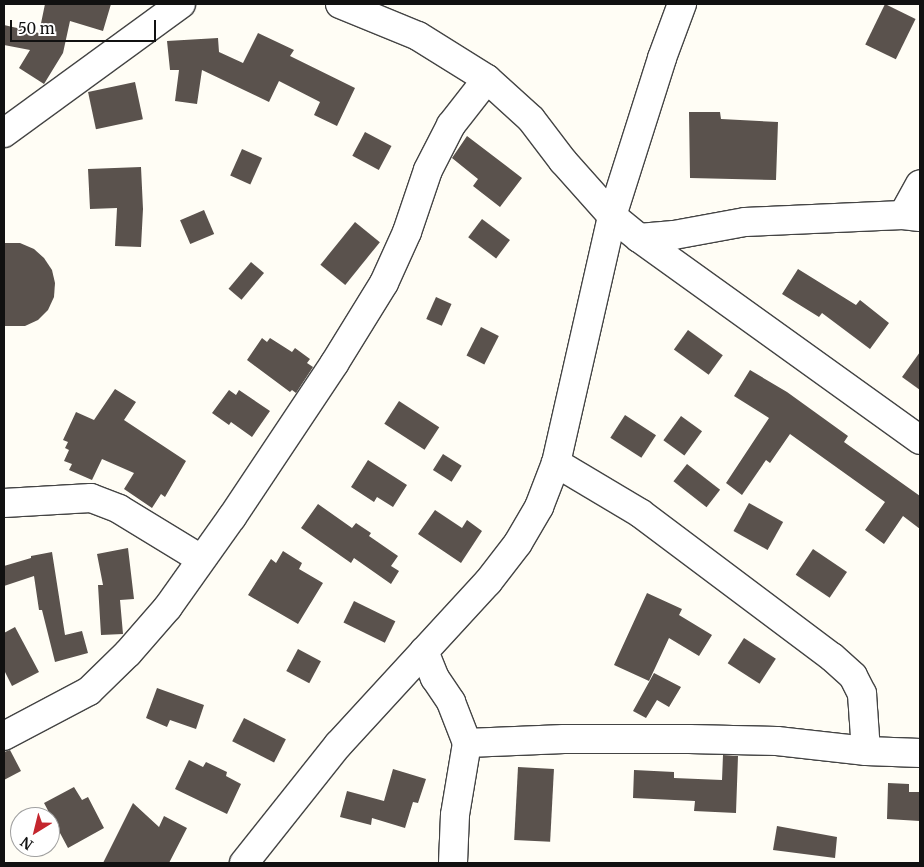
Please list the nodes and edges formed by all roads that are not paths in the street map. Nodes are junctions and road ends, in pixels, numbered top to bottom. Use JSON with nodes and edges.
{"nodes":[{"id":1,"x":181,"y":4,"type":"edge"},
{"id":2,"x":340,"y":4,"type":"edge"},
{"id":3,"x":682,"y":4,"type":"edge"},
{"id":4,"x":487,"y":78,"type":"junction"},
{"id":5,"x":4,"y":133,"type":"edge"},
{"id":6,"x":920,"y":184,"type":"edge"},
{"id":7,"x":612,"y":216,"type":"junction"},
{"id":8,"x":912,"y":216,"type":"edge"},
{"id":9,"x":639,"y":238,"type":"junction"},
{"id":10,"x":920,"y":440,"type":"edge"},
{"id":11,"x":556,"y":463,"type":"junction"},
{"id":12,"x":4,"y":503,"type":"edge"},
{"id":13,"x":201,"y":559,"type":"junction"},
{"id":14,"x":424,"y":651,"type":"junction"},
{"id":15,"x":4,"y":736,"type":"edge"},
{"id":16,"x":467,"y":743,"type":"junction"},
{"id":17,"x":866,"y":751,"type":"junction"},
{"id":18,"x":920,"y":753,"type":"edge"},
{"id":19,"x":244,"y":863,"type":"edge"},
{"id":20,"x":454,"y":863,"type":"edge"}],
"edges":[{"from":1,"to":5,"type":"street"},
{"from":2,"to":4,"type":"street"},
{"from":3,"to":7,"type":"street"},
{"from":4,"to":7,"type":"street"},
{"from":4,"to":13,"type":"street"},
{"from":6,"to":8,"type":"street"},
{"from":7,"to":9,"type":"street"},
{"from":7,"to":11,"type":"street"},
{"from":8,"to":9,"type":"street"},
{"from":9,"to":10,"type":"street"},
{"from":11,"to":14,"type":"street"},
{"from":11,"to":17,"type":"street"},
{"from":12,"to":13,"type":"street"},
{"from":13,"to":15,"type":"street"},
{"from":14,"to":16,"type":"street"},
{"from":14,"to":19,"type":"street"},
{"from":16,"to":17,"type":"street"},
{"from":16,"to":20,"type":"street"},
{"from":17,"to":18,"type":"street"}]}
